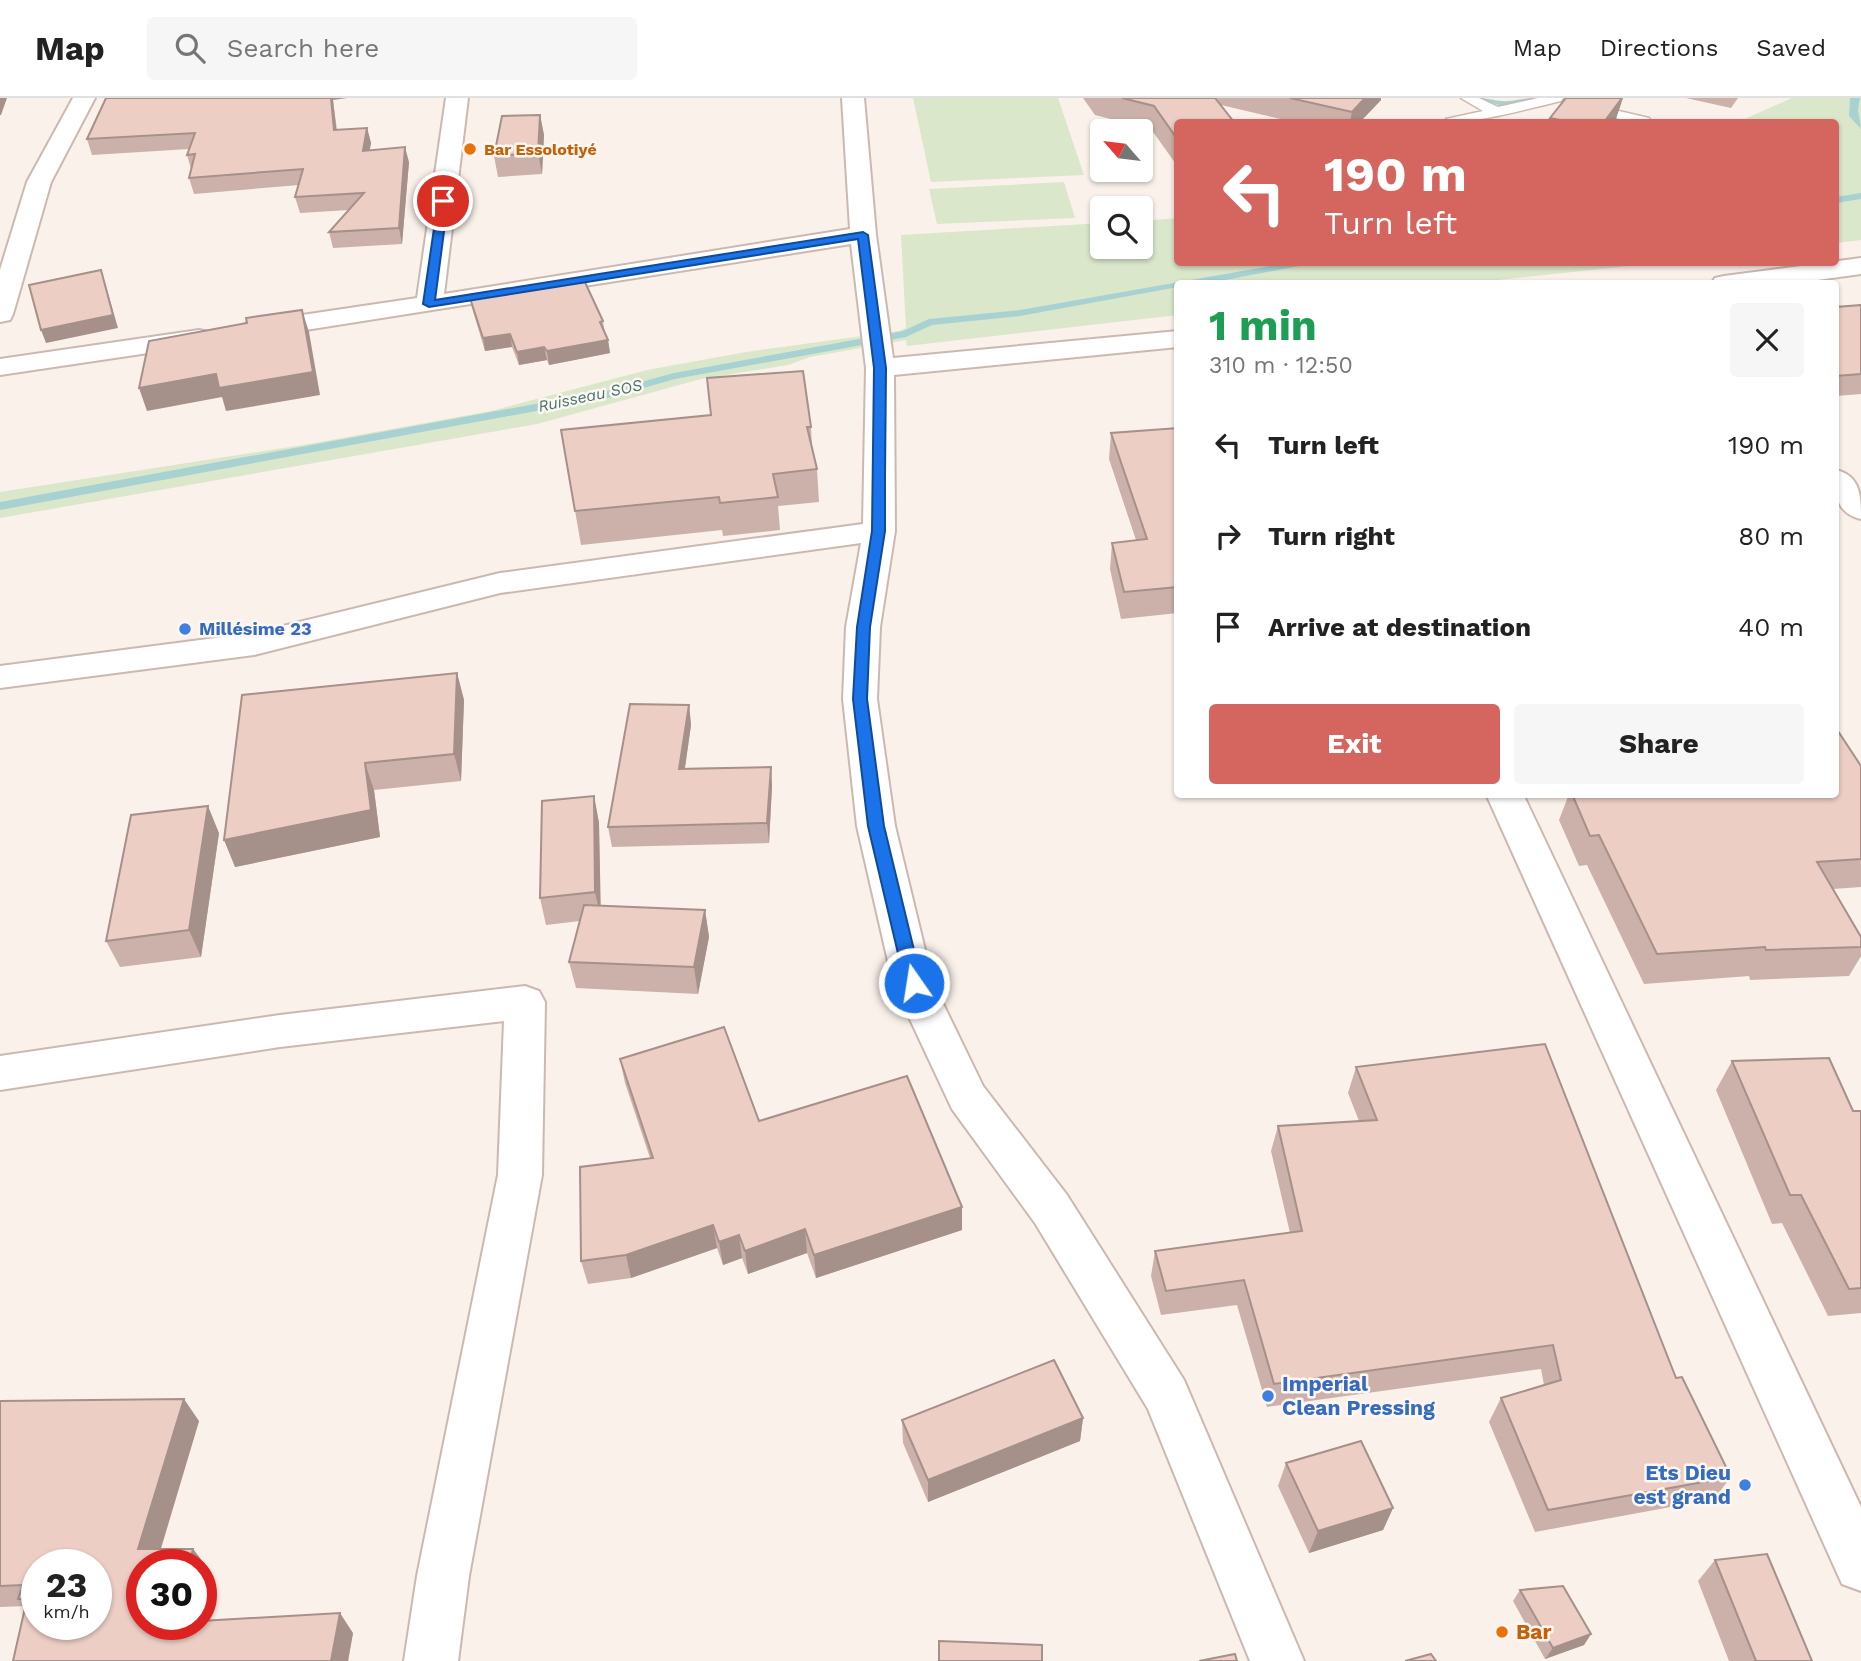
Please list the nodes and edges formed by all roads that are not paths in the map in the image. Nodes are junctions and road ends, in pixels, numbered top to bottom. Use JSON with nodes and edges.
{"nodes":[{"id":1,"x":84,"y":98,"type":"edge"},
{"id":2,"x":457,"y":98,"type":"edge"},
{"id":3,"x":853,"y":98,"type":"edge"},
{"id":4,"x":1468,"y":98,"type":"edge"},
{"id":5,"x":1552,"y":99,"type":"edge"},
{"id":6,"x":1499,"y":113,"type":"junction"},
{"id":7,"x":1467,"y":119,"type":"edge"},
{"id":8,"x":1636,"y":119,"type":"edge"},
{"id":9,"x":863,"y":235,"type":"junction"},
{"id":10,"x":1861,"y":266,"type":"edge"},
{"id":11,"x":1754,"y":280,"type":"edge"},
{"id":12,"x":429,"y":304,"type":"junction"},
{"id":13,"x":0,"y":314,"type":"edge"},
{"id":14,"x":1174,"y":339,"type":"edge"},
{"id":15,"x":876,"y":349,"type":"junction"},
{"id":16,"x":0,"y":367,"type":"edge"},
{"id":17,"x":1839,"y":483,"type":"edge"},
{"id":18,"x":1861,"y":510,"type":"edge"},
{"id":19,"x":879,"y":531,"type":"junction"},
{"id":20,"x":0,"y":677,"type":"edge"},
{"id":21,"x":1506,"y":798,"type":"edge"},
{"id":22,"x":0,"y":1073,"type":"edge"},
{"id":23,"x":1861,"y":1564,"type":"edge"},
{"id":24,"x":431,"y":1661,"type":"edge"},
{"id":25,"x":1277,"y":1661,"type":"edge"}],
"edges":[{"from":1,"to":13,"type":"street"},
{"from":2,"to":12,"type":"street"},
{"from":3,"to":9,"type":"street"},
{"from":4,"to":6,"type":"lane"},
{"from":5,"to":6,"type":"lane"},
{"from":5,"to":8,"type":"lane"},
{"from":6,"to":7,"type":"lane"},
{"from":9,"to":12,"type":"street"},
{"from":9,"to":15,"type":"street"},
{"from":10,"to":11,"type":"street"},
{"from":12,"to":16,"type":"street"},
{"from":14,"to":15,"type":"street"},
{"from":15,"to":19,"type":"street"},
{"from":17,"to":18,"type":"street"},
{"from":19,"to":20,"type":"street"},
{"from":19,"to":25,"type":"street"},
{"from":21,"to":23,"type":"street"},
{"from":22,"to":24,"type":"street"}]}
